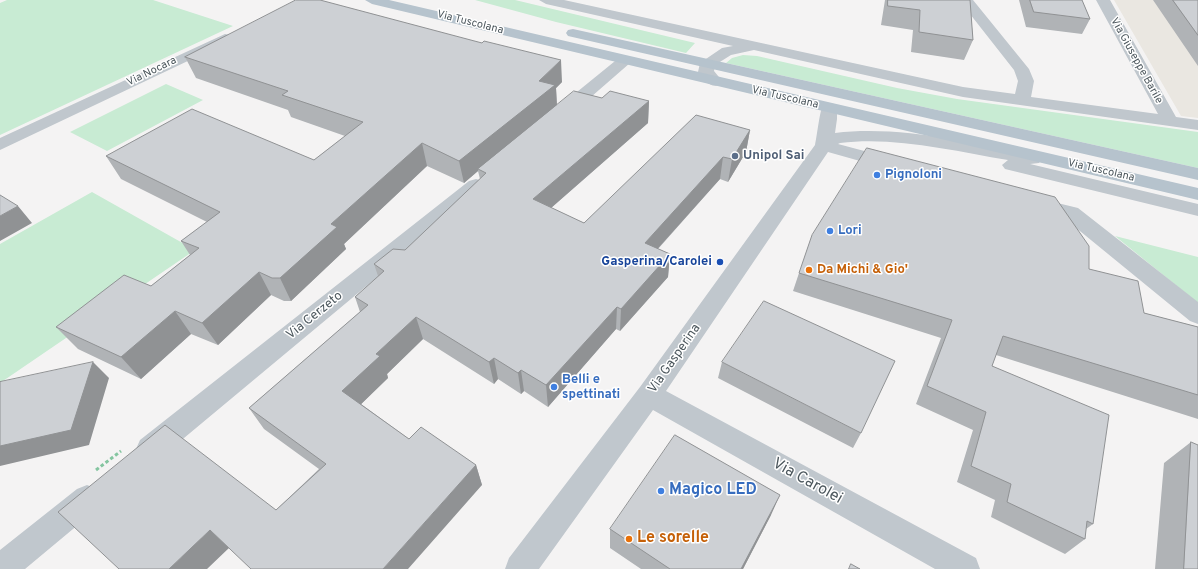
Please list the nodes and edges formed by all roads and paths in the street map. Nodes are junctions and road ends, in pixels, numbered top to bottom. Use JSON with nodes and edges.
{"nodes":[{"id":1,"x":372,"y":0,"type":"edge"},
{"id":2,"x":428,"y":0,"type":"edge"},
{"id":3,"x":546,"y":0,"type":"edge"},
{"id":4,"x":966,"y":0,"type":"edge"},
{"id":5,"x":1103,"y":0,"type":"edge"},
{"id":6,"x":520,"y":21,"type":"dead end"},
{"id":7,"x":558,"y":29,"type":"dead end"},
{"id":8,"x":239,"y":30,"type":"edge"},
{"id":9,"x":755,"y":46,"type":"junction"},
{"id":10,"x":625,"y":60,"type":"junction"},
{"id":11,"x":708,"y":63,"type":"junction"},
{"id":12,"x":715,"y":82,"type":"junction"},
{"id":13,"x":1022,"y":101,"type":"junction"},
{"id":14,"x":829,"y":108,"type":"junction"},
{"id":15,"x":1170,"y":121,"type":"junction"},
{"id":16,"x":1198,"y":125,"type":"edge"},
{"id":17,"x":546,"y":127,"type":"edge"},
{"id":18,"x":905,"y":139,"type":"junction"},
{"id":19,"x":0,"y":145,"type":"edge"},
{"id":20,"x":824,"y":145,"type":"junction"},
{"id":21,"x":1074,"y":165,"type":"junction"},
{"id":22,"x":913,"y":170,"type":"edge"},
{"id":23,"x":490,"y":173,"type":"edge"},
{"id":24,"x":1198,"y":174,"type":"edge"},
{"id":25,"x":1198,"y":194,"type":"edge"},
{"id":26,"x":1018,"y":199,"type":"edge"},
{"id":27,"x":1198,"y":210,"type":"edge"},
{"id":28,"x":1198,"y":315,"type":"edge"},
{"id":29,"x":649,"y":395,"type":"junction"},
{"id":30,"x":131,"y":464,"type":"edge"},
{"id":31,"x":107,"y":484,"type":"edge"},
{"id":32,"x":1,"y":569,"type":"edge"},
{"id":33,"x":520,"y":569,"type":"edge"},
{"id":34,"x":965,"y":569,"type":"edge"}],
"edges":[{"from":1,"to":10,"type":"main road","name":"Via Tuscolana"},
{"from":2,"to":6,"type":"main road","name":"Via Tuscolana"},
{"from":3,"to":9,"type":"street"},
{"from":4,"to":13,"type":"street"},
{"from":5,"to":15,"type":"street","name":"Via Giuseppe Barile"},
{"from":7,"to":11,"type":"main road","name":"Via Tuscolana"},
{"from":8,"to":19,"type":"street","name":"Via Nocara"},
{"from":9,"to":11,"type":"street"},
{"from":9,"to":13,"type":"street"},
{"from":10,"to":12,"type":"main road","name":"Via Tuscolana"},
{"from":10,"to":17,"type":"street"},
{"from":11,"to":12,"type":"street"},
{"from":11,"to":24,"type":"main road","name":"Via Tuscolana"},
{"from":12,"to":14,"type":"main road","name":"Via Tuscolana"},
{"from":13,"to":15,"type":"street"},
{"from":14,"to":20,"type":"street"},
{"from":14,"to":21,"type":"main road","name":"Via Tuscolana"},
{"from":15,"to":16,"type":"street"},
{"from":18,"to":20,"type":"street"},
{"from":18,"to":21,"type":"street"},
{"from":18,"to":27,"type":"street","name":"Via Tuscolana"},
{"from":20,"to":22,"type":"street"},
{"from":20,"to":29,"type":"street","name":"Via Gasperina"},
{"from":21,"to":25,"type":"main road","name":"Via Tuscolana"},
{"from":23,"to":30,"type":"street","name":"Via Cerzeto"},
{"from":26,"to":28,"type":"street"},
{"from":29,"to":33,"type":"street","name":"Via Gasperina"},
{"from":29,"to":34,"type":"street","name":"Via Carolei"},
{"from":31,"to":32,"type":"street"}]}
